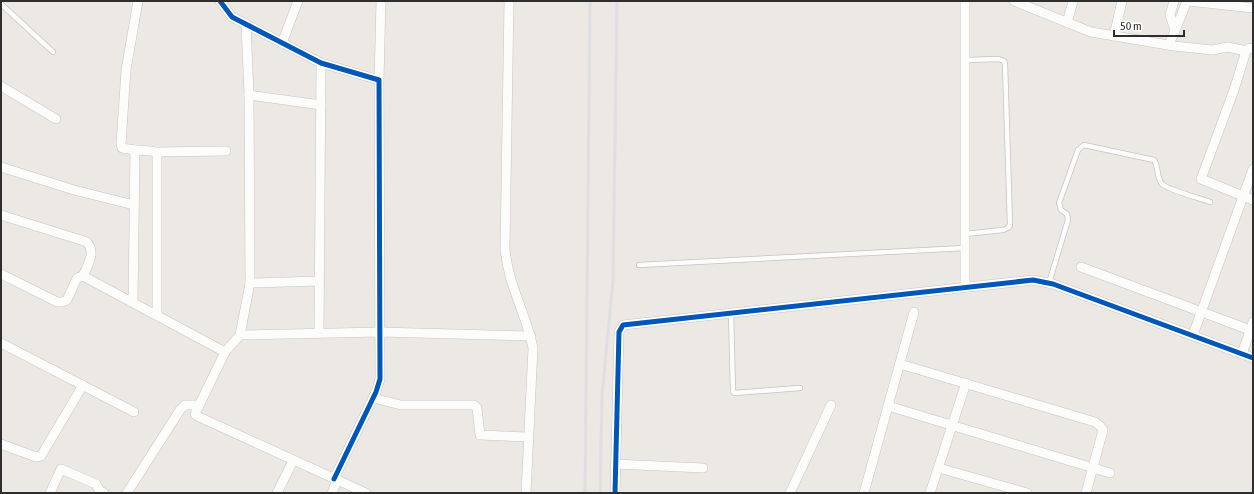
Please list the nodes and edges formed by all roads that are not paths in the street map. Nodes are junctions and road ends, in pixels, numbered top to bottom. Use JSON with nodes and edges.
{"nodes":[{"id":1,"x":138,"y":1,"type":"edge"},
{"id":2,"x":220,"y":1,"type":"edge"},
{"id":3,"x":298,"y":1,"type":"edge"},
{"id":4,"x":381,"y":1,"type":"edge"},
{"id":5,"x":509,"y":1,"type":"edge"},
{"id":6,"x":965,"y":1,"type":"edge"},
{"id":7,"x":1014,"y":1,"type":"edge"},
{"id":8,"x":1073,"y":1,"type":"edge"},
{"id":9,"x":1122,"y":1,"type":"edge"},
{"id":10,"x":1174,"y":1,"type":"edge"},
{"id":11,"x":1187,"y":1,"type":"edge"},
{"id":12,"x":1,"y":4,"type":"edge"},
{"id":13,"x":1253,"y":8,"type":"edge"},
{"id":14,"x":1067,"y":23,"type":"junction"},
{"id":15,"x":246,"y":24,"type":"junction"},
{"id":16,"x":1174,"y":27,"type":"junction"},
{"id":17,"x":1114,"y":36,"type":"junction"},
{"id":18,"x":282,"y":43,"type":"junction"},
{"id":19,"x":1169,"y":45,"type":"junction"},
{"id":20,"x":1250,"y":50,"type":"edge"},
{"id":21,"x":53,"y":52,"type":"dead end"},
{"id":22,"x":965,"y":60,"type":"junction"},
{"id":23,"x":321,"y":63,"type":"junction"},
{"id":24,"x":379,"y":80,"type":"junction"},
{"id":25,"x":1,"y":86,"type":"edge"},
{"id":26,"x":249,"y":95,"type":"junction"},
{"id":27,"x":321,"y":105,"type":"junction"},
{"id":28,"x":56,"y":119,"type":"dead end"},
{"id":29,"x":135,"y":150,"type":"junction"},
{"id":30,"x":226,"y":151,"type":"dead end"},
{"id":31,"x":155,"y":152,"type":"junction"},
{"id":32,"x":1,"y":167,"type":"edge"},
{"id":33,"x":1253,"y":169,"type":"edge"},
{"id":34,"x":1242,"y":195,"type":"junction"},
{"id":35,"x":1253,"y":200,"type":"edge"},
{"id":36,"x":1210,"y":202,"type":"dead end"},
{"id":37,"x":134,"y":205,"type":"junction"},
{"id":38,"x":1,"y":214,"type":"edge"},
{"id":39,"x":965,"y":234,"type":"junction"},
{"id":40,"x":964,"y":248,"type":"junction"},
{"id":41,"x":639,"y":265,"type":"dead end"},
{"id":42,"x":1081,"y":267,"type":"dead end"},
{"id":43,"x":1,"y":274,"type":"edge"},
{"id":44,"x":83,"y":276,"type":"junction"},
{"id":45,"x":319,"y":281,"type":"junction"},
{"id":46,"x":250,"y":283,"type":"junction"},
{"id":47,"x":1049,"y":283,"type":"junction"},
{"id":48,"x":964,"y":287,"type":"junction"},
{"id":49,"x":133,"y":302,"type":"junction"},
{"id":50,"x":1202,"y":311,"type":"junction"},
{"id":51,"x":914,"y":312,"type":"dead end"},
{"id":52,"x":731,"y":313,"type":"junction"},
{"id":53,"x":157,"y":315,"type":"junction"},
{"id":54,"x":1252,"y":326,"type":"edge"},
{"id":55,"x":380,"y":332,"type":"junction"},
{"id":56,"x":319,"y":334,"type":"junction"},
{"id":57,"x":240,"y":335,"type":"junction"},
{"id":58,"x":1193,"y":335,"type":"junction"},
{"id":59,"x":531,"y":336,"type":"junction"},
{"id":60,"x":1,"y":343,"type":"edge"},
{"id":61,"x":225,"y":352,"type":"junction"},
{"id":62,"x":1242,"y":354,"type":"junction"},
{"id":63,"x":1253,"y":358,"type":"edge"},
{"id":64,"x":900,"y":364,"type":"junction"},
{"id":65,"x":966,"y":383,"type":"junction"},
{"id":66,"x":82,"y":385,"type":"junction"},
{"id":67,"x":800,"y":388,"type":"dead end"},
{"id":68,"x":373,"y":398,"type":"junction"},
{"id":69,"x":199,"y":404,"type":"junction"},
{"id":70,"x":831,"y":405,"type":"dead end"},
{"id":71,"x":888,"y":406,"type":"junction"},
{"id":72,"x":134,"y":412,"type":"dead end"},
{"id":73,"x":953,"y":426,"type":"junction"},
{"id":74,"x":528,"y":437,"type":"junction"},
{"id":75,"x":1,"y":444,"type":"edge"},
{"id":76,"x":293,"y":461,"type":"junction"},
{"id":77,"x":615,"y":464,"type":"junction"},
{"id":78,"x":703,"y":468,"type":"dead end"},
{"id":79,"x":939,"y":468,"type":"junction"},
{"id":80,"x":1092,"y":468,"type":"junction"},
{"id":81,"x":1110,"y":473,"type":"dead end"},
{"id":82,"x":335,"y":480,"type":"junction"},
{"id":83,"x":50,"y":493,"type":"edge"},
{"id":84,"x":104,"y":493,"type":"edge"},
{"id":85,"x":127,"y":493,"type":"edge"},
{"id":86,"x":277,"y":493,"type":"edge"},
{"id":87,"x":332,"y":493,"type":"edge"},
{"id":88,"x":366,"y":493,"type":"edge"},
{"id":89,"x":526,"y":493,"type":"edge"},
{"id":90,"x":615,"y":493,"type":"edge"},
{"id":91,"x":790,"y":493,"type":"edge"},
{"id":92,"x":864,"y":493,"type":"edge"},
{"id":93,"x":930,"y":493,"type":"edge"},
{"id":94,"x":1027,"y":493,"type":"edge"},
{"id":95,"x":1086,"y":493,"type":"edge"}],
"edges":[{"from":1,"to":29,"type":"street"},
{"from":2,"to":15,"type":"street"},
{"from":3,"to":18,"type":"street"},
{"from":4,"to":24,"type":"street"},
{"from":5,"to":59,"type":"street"},
{"from":6,"to":22,"type":"street"},
{"from":7,"to":14,"type":"street"},
{"from":8,"to":14,"type":"street"},
{"from":9,"to":17,"type":"street"},
{"from":10,"to":16,"type":"street"},
{"from":11,"to":13,"type":"street"},
{"from":11,"to":16,"type":"street"},
{"from":12,"to":21,"type":"lane"},
{"from":14,"to":17,"type":"street"},
{"from":15,"to":18,"type":"street"},
{"from":15,"to":26,"type":"street"},
{"from":16,"to":19,"type":"street"},
{"from":17,"to":19,"type":"street"},
{"from":18,"to":23,"type":"street"},
{"from":19,"to":20,"type":"street"},
{"from":20,"to":34,"type":"street"},
{"from":22,"to":39,"type":"street"},
{"from":22,"to":39,"type":"lane"},
{"from":23,"to":24,"type":"street"},
{"from":23,"to":27,"type":"street"},
{"from":24,"to":55,"type":"street"},
{"from":25,"to":28,"type":"street"},
{"from":26,"to":27,"type":"street"},
{"from":26,"to":46,"type":"street"},
{"from":27,"to":45,"type":"street"},
{"from":29,"to":31,"type":"street"},
{"from":29,"to":37,"type":"street"},
{"from":30,"to":31,"type":"street"},
{"from":31,"to":53,"type":"street"},
{"from":32,"to":37,"type":"street"},
{"from":33,"to":34,"type":"street"},
{"from":34,"to":35,"type":"street"},
{"from":34,"to":50,"type":"street"},
{"from":36,"to":47,"type":"lane"},
{"from":37,"to":49,"type":"street"},
{"from":38,"to":44,"type":"street"},
{"from":39,"to":40,"type":"street"},
{"from":40,"to":41,"type":"lane"},
{"from":40,"to":48,"type":"street"},
{"from":42,"to":50,"type":"street"},
{"from":43,"to":44,"type":"street"},
{"from":44,"to":49,"type":"street"},
{"from":45,"to":46,"type":"street"},
{"from":45,"to":56,"type":"street"},
{"from":46,"to":57,"type":"street"},
{"from":47,"to":48,"type":"street"},
{"from":47,"to":58,"type":"street"},
{"from":48,"to":52,"type":"street"},
{"from":49,"to":53,"type":"street"},
{"from":50,"to":54,"type":"street"},
{"from":50,"to":58,"type":"street"},
{"from":51,"to":64,"type":"street"},
{"from":52,"to":67,"type":"lane"},
{"from":52,"to":77,"type":"street"},
{"from":53,"to":61,"type":"street"},
{"from":54,"to":62,"type":"street"},
{"from":55,"to":56,"type":"street"},
{"from":55,"to":59,"type":"street"},
{"from":55,"to":68,"type":"street"},
{"from":56,"to":57,"type":"street"},
{"from":57,"to":61,"type":"street"},
{"from":58,"to":62,"type":"street"},
{"from":59,"to":74,"type":"street"},
{"from":60,"to":66,"type":"street"},
{"from":61,"to":69,"type":"street"},
{"from":62,"to":63,"type":"street"},
{"from":64,"to":65,"type":"street"},
{"from":64,"to":71,"type":"street"},
{"from":65,"to":73,"type":"street"},
{"from":65,"to":80,"type":"street"},
{"from":66,"to":72,"type":"street"},
{"from":66,"to":75,"type":"street"},
{"from":68,"to":74,"type":"street"},
{"from":68,"to":82,"type":"street"},
{"from":69,"to":76,"type":"street"},
{"from":69,"to":85,"type":"street"},
{"from":70,"to":91,"type":"street"},
{"from":71,"to":73,"type":"street"},
{"from":71,"to":92,"type":"street"},
{"from":73,"to":79,"type":"street"},
{"from":73,"to":80,"type":"street"},
{"from":74,"to":89,"type":"street"},
{"from":76,"to":82,"type":"street"},
{"from":76,"to":86,"type":"street"},
{"from":77,"to":78,"type":"street"},
{"from":77,"to":90,"type":"street"},
{"from":79,"to":93,"type":"street"},
{"from":79,"to":94,"type":"street"},
{"from":80,"to":81,"type":"street"},
{"from":80,"to":95,"type":"street"},
{"from":82,"to":87,"type":"street"},
{"from":82,"to":88,"type":"street"},
{"from":83,"to":84,"type":"street"}]}
